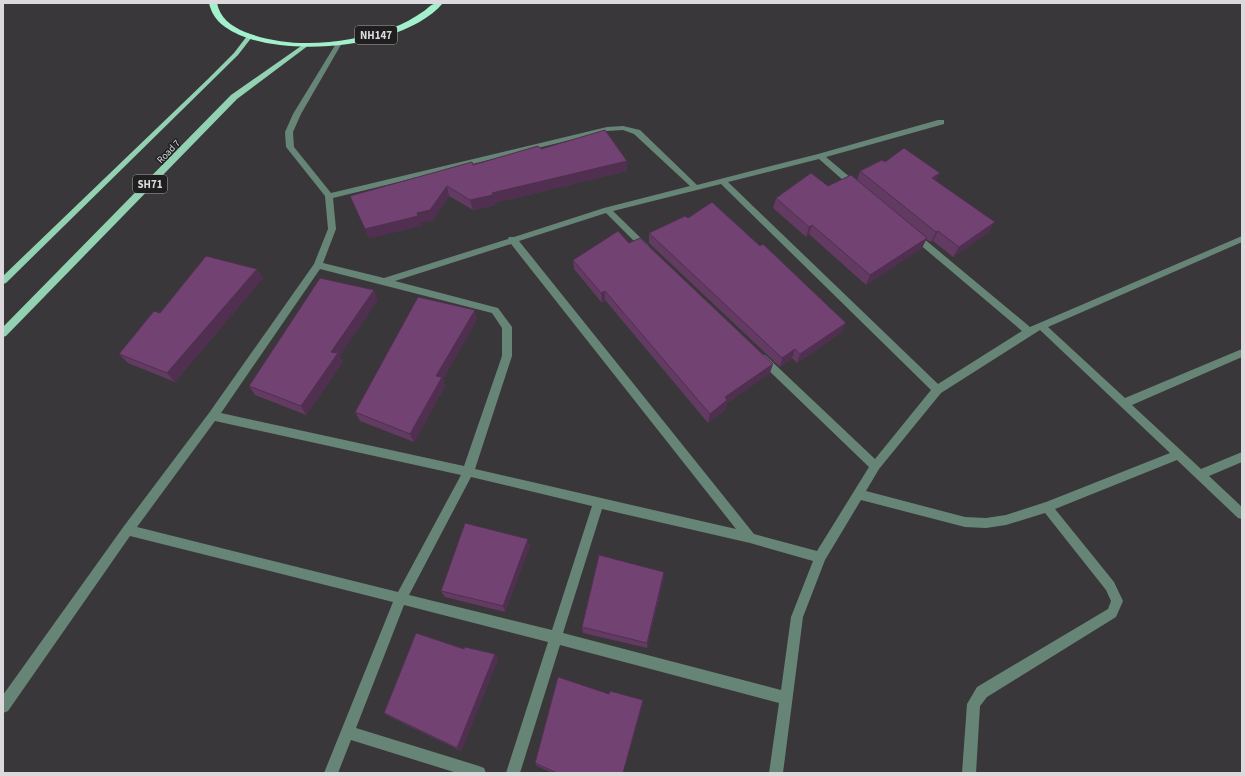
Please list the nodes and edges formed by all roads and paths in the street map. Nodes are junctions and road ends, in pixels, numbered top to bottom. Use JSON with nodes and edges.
{"nodes":[{"id":1,"x":213,"y":3,"type":"edge"},
{"id":2,"x":439,"y":3,"type":"edge"},
{"id":3,"x":249,"y":37,"type":"junction"},
{"id":4,"x":339,"y":43,"type":"junction"},
{"id":5,"x":306,"y":45,"type":"junction"},
{"id":6,"x":941,"y":122,"type":"dead end"},
{"id":7,"x":820,"y":156,"type":"junction"},
{"id":8,"x":722,"y":180,"type":"junction"},
{"id":9,"x":695,"y":187,"type":"junction"},
{"id":10,"x":860,"y":190,"type":"edge"},
{"id":11,"x":329,"y":196,"type":"junction"},
{"id":12,"x":606,"y":210,"type":"junction"},
{"id":13,"x":907,"y":229,"type":"edge"},
{"id":14,"x":512,"y":239,"type":"junction"},
{"id":15,"x":1242,"y":239,"type":"edge"},
{"id":16,"x":652,"y":254,"type":"edge"},
{"id":17,"x":318,"y":265,"type":"junction"},
{"id":18,"x":3,"y":281,"type":"edge"},
{"id":19,"x":383,"y":282,"type":"junction"},
{"id":20,"x":1040,"y":325,"type":"junction"},
{"id":21,"x":1029,"y":331,"type":"junction"},
{"id":22,"x":3,"y":333,"type":"edge"},
{"id":23,"x":755,"y":352,"type":"edge"},
{"id":24,"x":1242,"y":353,"type":"edge"},
{"id":25,"x":937,"y":390,"type":"junction"},
{"id":26,"x":1125,"y":403,"type":"junction"},
{"id":27,"x":213,"y":416,"type":"junction"},
{"id":28,"x":1178,"y":455,"type":"junction"},
{"id":29,"x":1242,"y":457,"type":"edge"},
{"id":30,"x":875,"y":466,"type":"junction"},
{"id":31,"x":468,"y":472,"type":"junction"},
{"id":32,"x":1200,"y":474,"type":"junction"},
{"id":33,"x":858,"y":494,"type":"junction"},
{"id":34,"x":598,"y":504,"type":"junction"},
{"id":35,"x":1047,"y":507,"type":"junction"},
{"id":36,"x":1242,"y":514,"type":"edge"},
{"id":37,"x":128,"y":530,"type":"junction"},
{"id":38,"x":750,"y":538,"type":"junction"},
{"id":39,"x":820,"y":557,"type":"junction"},
{"id":40,"x":401,"y":598,"type":"junction"},
{"id":41,"x":556,"y":637,"type":"junction"},
{"id":42,"x":786,"y":698,"type":"junction"},
{"id":43,"x":3,"y":706,"type":"edge"},
{"id":44,"x":348,"y":732,"type":"junction"},
{"id":45,"x":331,"y":773,"type":"edge"},
{"id":46,"x":480,"y":773,"type":"edge"},
{"id":47,"x":513,"y":773,"type":"edge"},
{"id":48,"x":776,"y":773,"type":"edge"},
{"id":49,"x":969,"y":773,"type":"edge"}],
"edges":[{"from":1,"to":3,"type":"highway","number":"NH147"},
{"from":2,"to":4,"type":"highway","number":"NH147"},
{"from":3,"to":5,"type":"highway","number":"NH147"},
{"from":3,"to":18,"type":"main road","name":"Road 7","number":"SH71"},
{"from":4,"to":5,"type":"highway","number":"NH147"},
{"from":4,"to":11,"type":"street"},
{"from":5,"to":22,"type":"main road","name":"Road 7","number":"SH71"},
{"from":6,"to":7,"type":"street"},
{"from":7,"to":8,"type":"street"},
{"from":7,"to":10,"type":"street"},
{"from":8,"to":9,"type":"street"},
{"from":8,"to":25,"type":"street"},
{"from":9,"to":11,"type":"street"},
{"from":9,"to":12,"type":"street"},
{"from":11,"to":17,"type":"street"},
{"from":12,"to":14,"type":"street"},
{"from":12,"to":16,"type":"street"},
{"from":13,"to":21,"type":"street"},
{"from":14,"to":19,"type":"street"},
{"from":14,"to":38,"type":"street"},
{"from":15,"to":20,"type":"street"},
{"from":17,"to":19,"type":"street"},
{"from":17,"to":27,"type":"street"},
{"from":19,"to":31,"type":"street"},
{"from":20,"to":21,"type":"street"},
{"from":20,"to":26,"type":"street"},
{"from":21,"to":25,"type":"street"},
{"from":23,"to":30,"type":"street"},
{"from":24,"to":26,"type":"street"},
{"from":25,"to":30,"type":"street"},
{"from":26,"to":28,"type":"street"},
{"from":27,"to":31,"type":"street"},
{"from":27,"to":37,"type":"street"},
{"from":28,"to":32,"type":"street"},
{"from":28,"to":35,"type":"street"},
{"from":29,"to":32,"type":"street"},
{"from":30,"to":33,"type":"street"},
{"from":31,"to":34,"type":"street"},
{"from":31,"to":40,"type":"street"},
{"from":32,"to":36,"type":"street"},
{"from":33,"to":35,"type":"street"},
{"from":33,"to":39,"type":"street"},
{"from":34,"to":38,"type":"street"},
{"from":34,"to":41,"type":"street"},
{"from":35,"to":49,"type":"street"},
{"from":37,"to":40,"type":"street"},
{"from":37,"to":43,"type":"street"},
{"from":38,"to":39,"type":"street"},
{"from":39,"to":42,"type":"street"},
{"from":40,"to":41,"type":"street"},
{"from":40,"to":44,"type":"street"},
{"from":41,"to":42,"type":"street"},
{"from":41,"to":47,"type":"street"},
{"from":42,"to":48,"type":"street"},
{"from":44,"to":45,"type":"street"},
{"from":44,"to":46,"type":"street"}]}
